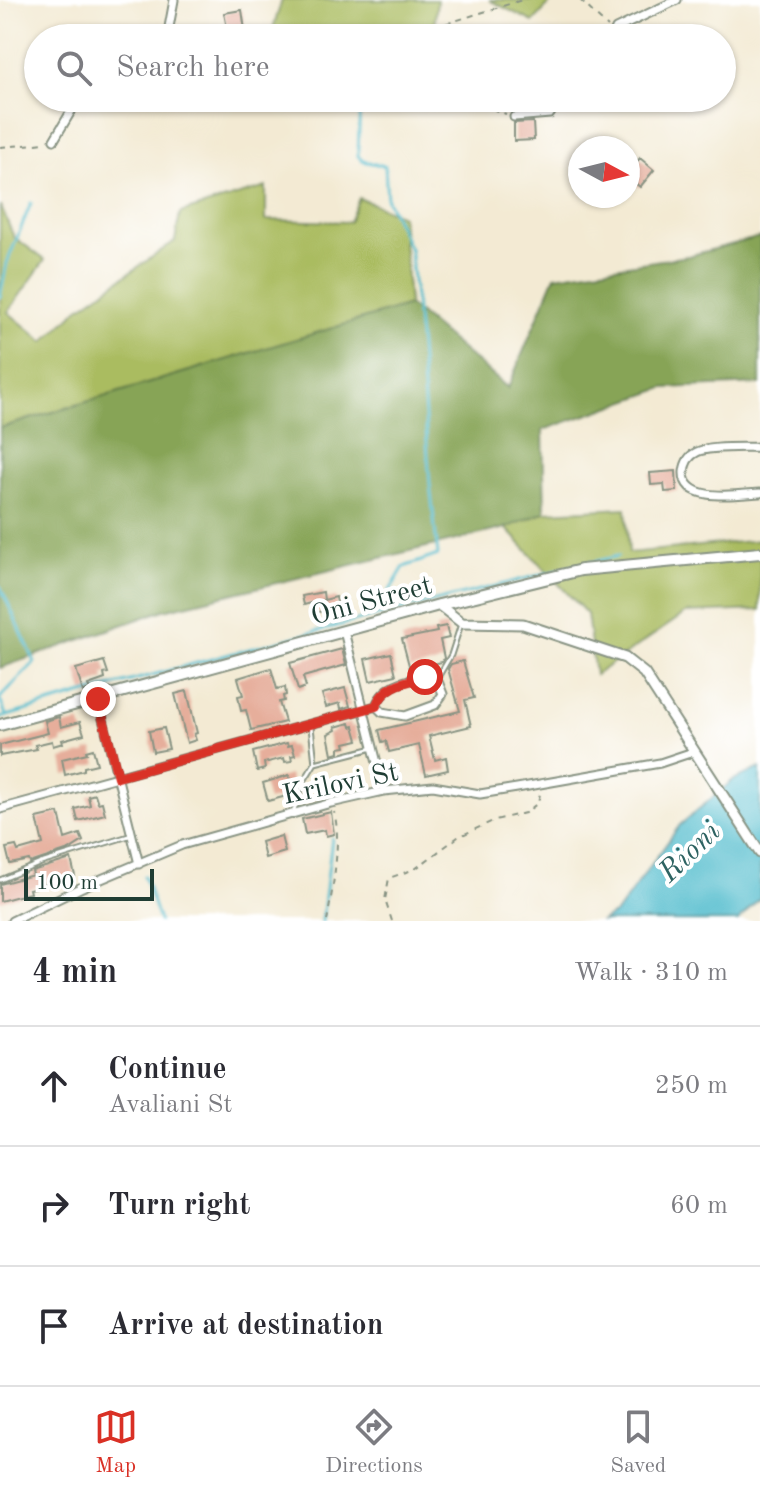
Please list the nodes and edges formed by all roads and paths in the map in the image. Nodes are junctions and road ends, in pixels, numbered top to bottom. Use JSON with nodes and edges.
{"nodes":[{"id":1,"x":174,"y":0,"type":"edge"},
{"id":2,"x":522,"y":0,"type":"edge"},
{"id":3,"x":580,"y":0,"type":"edge"},
{"id":4,"x":677,"y":0,"type":"edge"},
{"id":5,"x":170,"y":24,"type":"edge"},
{"id":6,"x":447,"y":24,"type":"edge"},
{"id":7,"x":604,"y":24,"type":"edge"},
{"id":8,"x":627,"y":24,"type":"edge"},
{"id":9,"x":71,"y":112,"type":"edge"},
{"id":10,"x":500,"y":112,"type":"edge"},
{"id":11,"x":551,"y":112,"type":"edge"},
{"id":12,"x":514,"y":117,"type":"joint"},
{"id":13,"x":54,"y":140,"type":"joint"},
{"id":14,"x":0,"y":147,"type":"edge"},
{"id":15,"x":760,"y":447,"type":"edge"},
{"id":16,"x":760,"y":493,"type":"edge"},
{"id":17,"x":760,"y":553,"type":"edge"},
{"id":18,"x":439,"y":605,"type":"junction"},
{"id":19,"x":462,"y":623,"type":"junction"},
{"id":20,"x":344,"y":631,"type":"junction"},
{"id":21,"x":437,"y":679,"type":"junction"},
{"id":22,"x":98,"y":699,"type":"junction"},
{"id":23,"x":376,"y":706,"type":"junction"},
{"id":24,"x":362,"y":709,"type":"junction"},
{"id":25,"x":311,"y":724,"type":"junction"},
{"id":26,"x":0,"y":725,"type":"edge"},
{"id":27,"x":373,"y":748,"type":"junction"},
{"id":28,"x":693,"y":752,"type":"junction"},
{"id":29,"x":315,"y":763,"type":"junction"},
{"id":30,"x":118,"y":777,"type":"junction"},
{"id":31,"x":542,"y":785,"type":"junction"},
{"id":32,"x":384,"y":791,"type":"junction"},
{"id":33,"x":331,"y":803,"type":"junction"},
{"id":34,"x":0,"y":809,"type":"edge"},
{"id":35,"x":293,"y":814,"type":"junction"},
{"id":36,"x":132,"y":835,"type":"junction"},
{"id":37,"x":760,"y":853,"type":"edge"},
{"id":38,"x":139,"y":864,"type":"junction"},
{"id":39,"x":0,"y":880,"type":"edge"},
{"id":40,"x":12,"y":921,"type":"edge"},
{"id":41,"x":327,"y":921,"type":"edge"},
{"id":42,"x":392,"y":921,"type":"edge"}],
"edges":[{"from":1,"to":5,"type":"street"},
{"from":2,"to":6,"type":"path"},
{"from":3,"to":7,"type":"path"},
{"from":4,"to":8,"type":"street"},
{"from":9,"to":13,"type":"street"},
{"from":10,"to":12,"type":"path"},
{"from":11,"to":12,"type":"street"},
{"from":13,"to":14,"type":"path"},
{"from":15,"to":16,"type":"street"},
{"from":17,"to":18,"type":"main road","name":"Oni Street"},
{"from":18,"to":19,"type":"street"},
{"from":18,"to":20,"type":"main road","name":"Oni Street"},
{"from":19,"to":21,"type":"lane"},
{"from":19,"to":28,"type":"street"},
{"from":20,"to":22,"type":"main road","name":"Oni Street"},
{"from":20,"to":24,"type":"street"},
{"from":21,"to":23,"type":"street"},
{"from":21,"to":23,"type":"street"},
{"from":22,"to":26,"type":"main road","name":"Oni Street"},
{"from":22,"to":30,"type":"street"},
{"from":23,"to":24,"type":"street"},
{"from":24,"to":25,"type":"street"},
{"from":24,"to":27,"type":"street"},
{"from":25,"to":29,"type":"lane"},
{"from":25,"to":30,"type":"street"},
{"from":27,"to":29,"type":"lane"},
{"from":27,"to":32,"type":"street"},
{"from":28,"to":31,"type":"street","name":"Krilovi St"},
{"from":28,"to":37,"type":"street"},
{"from":29,"to":35,"type":"lane"},
{"from":30,"to":34,"type":"street"},
{"from":30,"to":36,"type":"street"},
{"from":31,"to":32,"type":"street","name":"Krilovi St"},
{"from":31,"to":42,"type":"path"},
{"from":32,"to":33,"type":"street","name":"Krilovi St"},
{"from":33,"to":35,"type":"street","name":"Krilovi St"},
{"from":33,"to":41,"type":"path"},
{"from":35,"to":38,"type":"street","name":"Krilovi St"},
{"from":36,"to":38,"type":"street"},
{"from":36,"to":39,"type":"lane"},
{"from":38,"to":40,"type":"street","name":"Krilovi St"}]}
